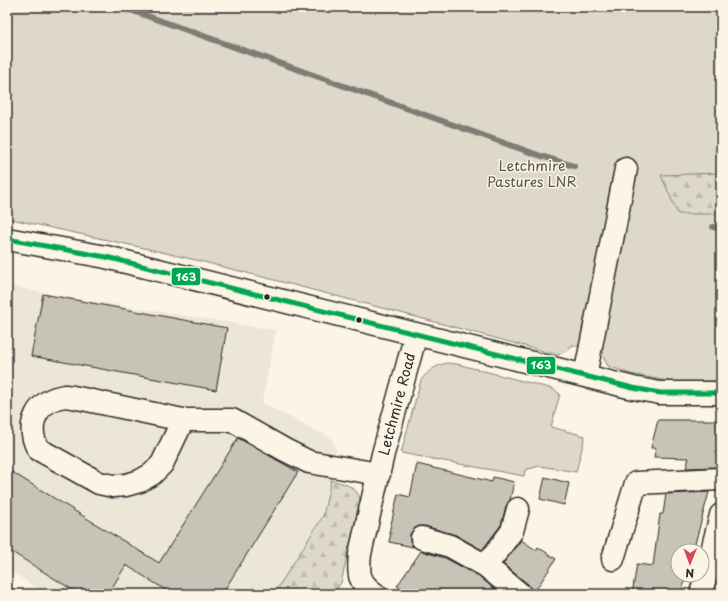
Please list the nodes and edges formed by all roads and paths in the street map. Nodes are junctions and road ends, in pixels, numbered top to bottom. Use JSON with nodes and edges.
{"nodes":[{"id":1,"x":626,"y":169,"type":"dead end"},
{"id":2,"x":7,"y":239,"type":"edge"},
{"id":3,"x":416,"y":334,"type":"junction"},
{"id":4,"x":584,"y":376,"type":"junction"},
{"id":5,"x":721,"y":393,"type":"edge"},
{"id":6,"x":183,"y":420,"type":"junction"},
{"id":7,"x":379,"y":474,"type":"junction"},
{"id":8,"x":721,"y":479,"type":"edge"},
{"id":9,"x":518,"y":509,"type":"dead end"},
{"id":10,"x":721,"y":515,"type":"edge"},
{"id":11,"x":422,"y":538,"type":"dead end"},
{"id":12,"x":613,"y":559,"type":"dead end"},
{"id":13,"x":486,"y":566,"type":"junction"},
{"id":14,"x":370,"y":591,"type":"edge"},
{"id":15,"x":520,"y":594,"type":"edge"},
{"id":16,"x":701,"y":594,"type":"edge"}],
"edges":[{"from":1,"to":4,"type":"street"},
{"from":2,"to":3,"type":"street"},
{"from":3,"to":4,"type":"street"},
{"from":3,"to":7,"type":"street","name":"Letchmire Road"},
{"from":4,"to":5,"type":"street"},
{"from":6,"to":6,"type":"street","name":"Letchmire Road"},
{"from":6,"to":7,"type":"street","name":"Letchmire Road"},
{"from":7,"to":14,"type":"street","name":"Letchmire Road"},
{"from":8,"to":12,"type":"street"},
{"from":9,"to":13,"type":"street"},
{"from":10,"to":16,"type":"street"},
{"from":11,"to":13,"type":"street"},
{"from":13,"to":15,"type":"street"}]}
